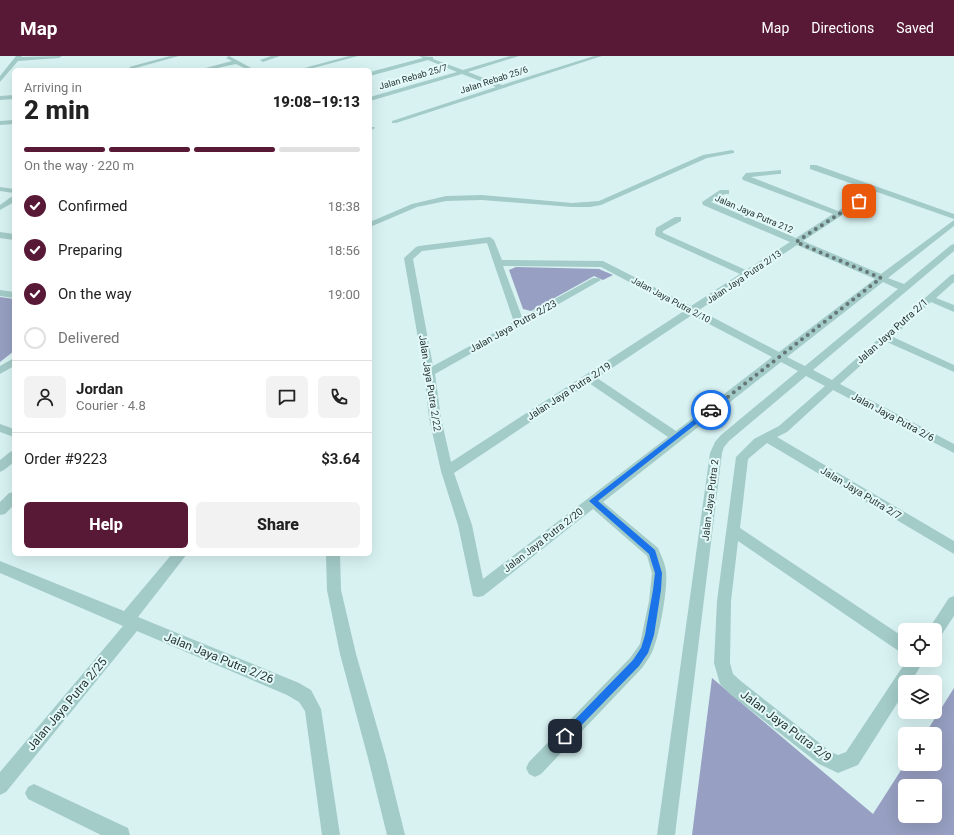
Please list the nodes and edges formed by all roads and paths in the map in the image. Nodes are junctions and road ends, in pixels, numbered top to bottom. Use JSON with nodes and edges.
{"nodes":[{"id":1,"x":59,"y":56,"type":"edge"},
{"id":2,"x":176,"y":56,"type":"edge"},
{"id":3,"x":225,"y":56,"type":"edge"},
{"id":4,"x":277,"y":56,"type":"edge"},
{"id":5,"x":355,"y":56,"type":"edge"},
{"id":6,"x":422,"y":56,"type":"edge"},
{"id":7,"x":438,"y":56,"type":"edge"},
{"id":8,"x":516,"y":56,"type":"edge"},
{"id":9,"x":599,"y":56,"type":"edge"},
{"id":10,"x":18,"y":58,"type":"edge"},
{"id":11,"x":428,"y":59,"type":"junction"},
{"id":12,"x":263,"y":60,"type":"dead end"},
{"id":13,"x":236,"y":62,"type":"junction"},
{"id":14,"x":132,"y":67,"type":"dead end"},
{"id":15,"x":210,"y":68,"type":"edge"},
{"id":16,"x":248,"y":68,"type":"edge"},
{"id":17,"x":308,"y":68,"type":"edge"},
{"id":18,"x":461,"y":72,"type":"junction"},
{"id":19,"x":372,"y":73,"type":"edge"},
{"id":20,"x":3,"y":79,"type":"edge"},
{"id":21,"x":501,"y":87,"type":"junction"},
{"id":22,"x":0,"y":98,"type":"edge"},
{"id":23,"x":12,"y":98,"type":"edge"},
{"id":24,"x":372,"y":98,"type":"edge"},
{"id":25,"x":12,"y":122,"type":"edge"},
{"id":26,"x":394,"y":122,"type":"dead end"},
{"id":27,"x":0,"y":123,"type":"edge"},
{"id":28,"x":732,"y":152,"type":"dead end"},
{"id":29,"x":813,"y":167,"type":"dead end"},
{"id":30,"x":778,"y":172,"type":"dead end"},
{"id":31,"x":0,"y":189,"type":"edge"},
{"id":32,"x":877,"y":189,"type":"junction"},
{"id":33,"x":12,"y":191,"type":"edge"},
{"id":34,"x":726,"y":192,"type":"dead end"},
{"id":35,"x":12,"y":200,"type":"edge"},
{"id":36,"x":0,"y":208,"type":"edge"},
{"id":37,"x":839,"y":214,"type":"junction"},
{"id":38,"x":953,"y":218,"type":"edge"},
{"id":39,"x":678,"y":219,"type":"dead end"},
{"id":40,"x":372,"y":223,"type":"edge"},
{"id":41,"x":0,"y":235,"type":"edge"},
{"id":42,"x":12,"y":237,"type":"edge"},
{"id":43,"x":796,"y":242,"type":"junction"},
{"id":44,"x":954,"y":248,"type":"edge"},
{"id":45,"x":498,"y":263,"type":"junction"},
{"id":46,"x":747,"y":274,"type":"junction"},
{"id":47,"x":954,"y":277,"type":"edge"},
{"id":48,"x":881,"y":278,"type":"junction"},
{"id":49,"x":596,"y":280,"type":"dead end"},
{"id":50,"x":905,"y":288,"type":"junction"},
{"id":51,"x":0,"y":293,"type":"edge"},
{"id":52,"x":12,"y":295,"type":"edge"},
{"id":53,"x":929,"y":298,"type":"junction"},
{"id":54,"x":954,"y":309,"type":"edge"},
{"id":55,"x":691,"y":311,"type":"junction"},
{"id":56,"x":520,"y":323,"type":"junction"},
{"id":57,"x":885,"y":337,"type":"junction"},
{"id":58,"x":779,"y":357,"type":"junction"},
{"id":59,"x":12,"y":362,"type":"edge"},
{"id":60,"x":954,"y":369,"type":"edge"},
{"id":61,"x":0,"y":371,"type":"edge"},
{"id":62,"x":805,"y":371,"type":"junction"},
{"id":63,"x":430,"y":373,"type":"junction"},
{"id":64,"x":588,"y":378,"type":"junction"},
{"id":65,"x":831,"y":385,"type":"junction"},
{"id":66,"x":0,"y":428,"type":"edge"},
{"id":67,"x":12,"y":432,"type":"edge"},
{"id":68,"x":677,"y":437,"type":"junction"},
{"id":69,"x":767,"y":437,"type":"junction"},
{"id":70,"x":954,"y":449,"type":"edge"},
{"id":71,"x":12,"y":457,"type":"edge"},
{"id":72,"x":0,"y":466,"type":"edge"},
{"id":73,"x":447,"y":472,"type":"junction"},
{"id":74,"x":12,"y":499,"type":"edge"},
{"id":75,"x":593,"y":501,"type":"junction"},
{"id":76,"x":0,"y":510,"type":"edge"},
{"id":77,"x":733,"y":530,"type":"junction"},
{"id":78,"x":954,"y":548,"type":"edge"},
{"id":79,"x":179,"y":556,"type":"edge"},
{"id":80,"x":332,"y":556,"type":"edge"},
{"id":81,"x":0,"y":567,"type":"edge"},
{"id":82,"x":478,"y":591,"type":"joint"},
{"id":83,"x":954,"y":603,"type":"edge"},
{"id":84,"x":130,"y":622,"type":"junction"},
{"id":85,"x":941,"y":623,"type":"edge"},
{"id":86,"x":898,"y":643,"type":"edge"},
{"id":87,"x":911,"y":667,"type":"edge"},
{"id":88,"x":726,"y":678,"type":"joint"},
{"id":89,"x":535,"y":768,"type":"dead end"},
{"id":90,"x":0,"y":786,"type":"edge"},
{"id":91,"x":34,"y":793,"type":"dead end"},
{"id":92,"x":121,"y":835,"type":"edge"},
{"id":93,"x":331,"y":835,"type":"edge"},
{"id":94,"x":396,"y":835,"type":"edge"},
{"id":95,"x":666,"y":835,"type":"edge"}],
"edges":[{"from":1,"to":10,"type":"street"},
{"from":2,"to":14,"type":"street"},
{"from":3,"to":13,"type":"street"},
{"from":4,"to":12,"type":"street"},
{"from":5,"to":17,"type":"street"},
{"from":6,"to":11,"type":"street"},
{"from":7,"to":11,"type":"street"},
{"from":8,"to":18,"type":"street","name":"Jalan Rebab 25/7"},
{"from":9,"to":21,"type":"street","name":"Jalan Rebab 25/6"},
{"from":10,"to":20,"type":"street"},
{"from":11,"to":18,"type":"street"},
{"from":11,"to":19,"type":"street"},
{"from":13,"to":15,"type":"street"},
{"from":13,"to":16,"type":"street"},
{"from":18,"to":21,"type":"street"},
{"from":18,"to":24,"type":"street","name":"Jalan Rebab 25/7"},
{"from":21,"to":26,"type":"street","name":"Jalan Rebab 25/6"},
{"from":22,"to":23,"type":"street"},
{"from":25,"to":27,"type":"street"},
{"from":28,"to":40,"type":"street"},
{"from":29,"to":32,"type":"street"},
{"from":30,"to":37,"type":"street"},
{"from":31,"to":33,"type":"street"},
{"from":32,"to":37,"type":"street","name":"Jalan Jaya Putra 2/13"},
{"from":32,"to":38,"type":"street"},
{"from":34,"to":43,"type":"street","name":"Jalan Jaya Putra 212"},
{"from":35,"to":36,"type":"street"},
{"from":37,"to":43,"type":"street","name":"Jalan Jaya Putra 2/13"},
{"from":38,"to":48,"type":"street","name":"Jalan Jaya Putra 2/20"},
{"from":39,"to":46,"type":"street"},
{"from":41,"to":42,"type":"street"},
{"from":43,"to":46,"type":"street","name":"Jalan Jaya Putra 2/13"},
{"from":43,"to":48,"type":"street","name":"Jalan Jaya Putra 212"},
{"from":44,"to":50,"type":"street","name":"Jalan Jaya Putra 2"},
{"from":45,"to":55,"type":"street","name":"Jalan Jaya Putra 2/10"},
{"from":45,"to":56,"type":"street"},
{"from":45,"to":63,"type":"street","name":"Jalan Jaya Putra 2/22"},
{"from":46,"to":55,"type":"street","name":"Jalan Jaya Putra 2/13"},
{"from":47,"to":53,"type":"street","name":"Jalan Jaya Putra 2/1"},
{"from":48,"to":50,"type":"street","name":"Jalan Jaya Putra 212"},
{"from":48,"to":58,"type":"street","name":"Jalan Jaya Putra 2/20"},
{"from":49,"to":56,"type":"street","name":"Jalan Jaya Putra 2/23"},
{"from":50,"to":62,"type":"street","name":"Jalan Jaya Putra 2"},
{"from":51,"to":52,"type":"street"},
{"from":53,"to":54,"type":"street"},
{"from":53,"to":57,"type":"street","name":"Jalan Jaya Putra 2/1"},
{"from":55,"to":58,"type":"street","name":"Jalan Jaya Putra 2/10"},
{"from":55,"to":64,"type":"street","name":"Jalan Jaya Putra 2/19"},
{"from":56,"to":63,"type":"street","name":"Jalan Jaya Putra 2/23"},
{"from":57,"to":60,"type":"street"},
{"from":57,"to":65,"type":"street","name":"Jalan Jaya Putra 2/1"},
{"from":58,"to":62,"type":"street","name":"Jalan Jaya Putra 2/10"},
{"from":58,"to":68,"type":"street","name":"Jalan Jaya Putra 2/20"},
{"from":59,"to":61,"type":"street"},
{"from":62,"to":65,"type":"street","name":"Jalan Jaya Putra 2/10"},
{"from":62,"to":95,"type":"street","name":"Jalan Jaya Putra 2"},
{"from":63,"to":73,"type":"street","name":"Jalan Jaya Putra 2/22"},
{"from":64,"to":68,"type":"street"},
{"from":64,"to":73,"type":"street","name":"Jalan Jaya Putra 2/19"},
{"from":65,"to":69,"type":"street","name":"Jalan Jaya Putra 2/1"},
{"from":65,"to":70,"type":"street","name":"Jalan Jaya Putra 2/6"},
{"from":66,"to":67,"type":"street"},
{"from":68,"to":75,"type":"street","name":"Jalan Jaya Putra 2/20"},
{"from":69,"to":77,"type":"street","name":"Jalan Jaya Putra 2/1"},
{"from":69,"to":78,"type":"street","name":"Jalan Jaya Putra 2/7"},
{"from":71,"to":72,"type":"street"},
{"from":73,"to":82,"type":"street","name":"Jalan Jaya Putra 2/22"},
{"from":74,"to":76,"type":"street"},
{"from":75,"to":82,"type":"street","name":"Jalan Jaya Putra 2/20"},
{"from":75,"to":89,"type":"street"},
{"from":77,"to":86,"type":"street"},
{"from":77,"to":88,"type":"street","name":"Jalan Jaya Putra 2/1"},
{"from":79,"to":84,"type":"street","name":"Jalan Jaya Putra 2/25"},
{"from":80,"to":94,"type":"street"},
{"from":81,"to":84,"type":"street","name":"Jalan Jaya Putra 2/26"},
{"from":83,"to":85,"type":"street"},
{"from":84,"to":90,"type":"street","name":"Jalan Jaya Putra 2/25"},
{"from":84,"to":93,"type":"street","name":"Jalan Jaya Putra 2/26"},
{"from":87,"to":88,"type":"street","name":"Jalan Jaya Putra 2/9"},
{"from":91,"to":92,"type":"street"}]}
